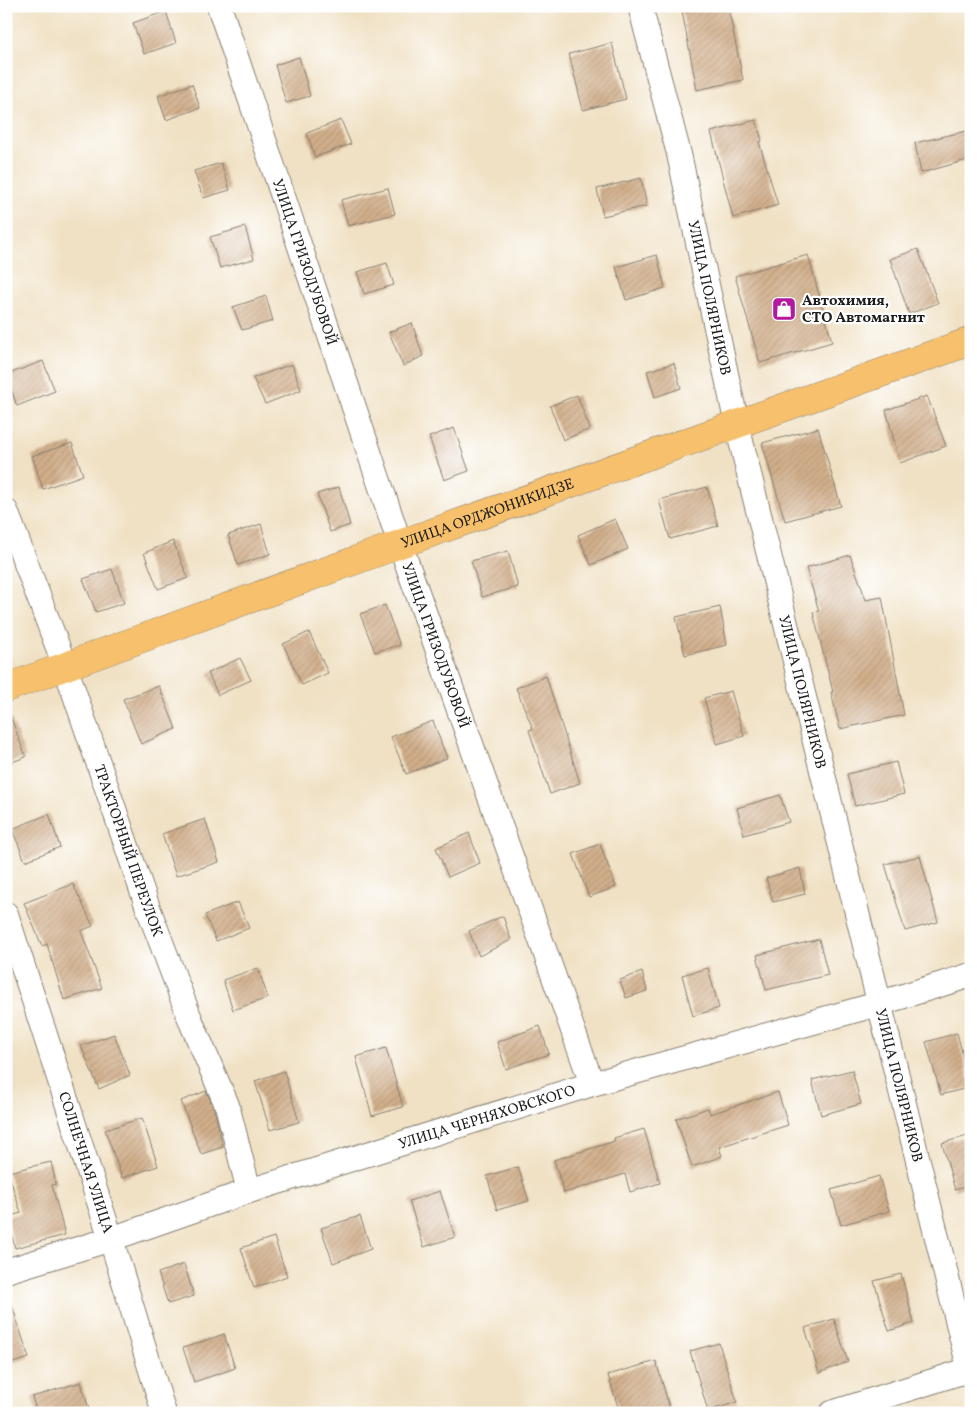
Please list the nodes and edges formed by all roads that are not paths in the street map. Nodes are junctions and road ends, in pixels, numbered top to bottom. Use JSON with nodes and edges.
{"nodes":[{"id":1,"x":219,"y":6,"type":"edge"},
{"id":2,"x":640,"y":6,"type":"edge"},
{"id":3,"x":971,"y":341,"type":"edge"},
{"id":4,"x":737,"y":425,"type":"junction"},
{"id":5,"x":6,"y":510,"type":"edge"},
{"id":6,"x":400,"y":544,"type":"junction"},
{"id":7,"x":65,"y":666,"type":"junction"},
{"id":8,"x":6,"y":688,"type":"edge"},
{"id":9,"x":6,"y":914,"type":"edge"},
{"id":10,"x":971,"y":975,"type":"edge"},
{"id":11,"x":878,"y":1004,"type":"junction"},
{"id":12,"x":592,"y":1084,"type":"junction"},
{"id":13,"x":249,"y":1191,"type":"junction"},
{"id":14,"x":111,"y":1239,"type":"junction"},
{"id":15,"x":6,"y":1270,"type":"edge"},
{"id":16,"x":970,"y":1372,"type":"edge"},
{"id":17,"x":164,"y":1413,"type":"edge"},
{"id":18,"x":832,"y":1413,"type":"edge"}],
"edges":[{"from":1,"to":6,"type":"street","name":"УЛИЦА ГРИЗОДУБОВОЙ"},
{"from":2,"to":4,"type":"street","name":"УЛИЦА ПОЛЯРНИКОВ"},
{"from":3,"to":4,"type":"main road","name":"УЛИЦА ОРДЖОНИКИДЗЕ"},
{"from":4,"to":6,"type":"main road","name":"УЛИЦА ОРДЖОНИКИДЗЕ"},
{"from":4,"to":11,"type":"street","name":"УЛИЦА ПОЛЯРНИКОВ"},
{"from":5,"to":7,"type":"street","name":"ТРАКТОРНЫЙ ПЕРЕУЛОК"},
{"from":6,"to":7,"type":"main road","name":"УЛИЦА ОРДЖОНИКИДЗЕ"},
{"from":6,"to":12,"type":"street","name":"УЛИЦА ГРИЗОДУБОВОЙ"},
{"from":7,"to":8,"type":"main road","name":"УЛИЦА ОРДЖОНИКИДЗЕ"},
{"from":7,"to":13,"type":"street","name":"ТРАКТОРНЫЙ ПЕРЕУЛОК"},
{"from":9,"to":14,"type":"street","name":"СОЛНЕЧНАЯ УЛИЦА"},
{"from":10,"to":11,"type":"street","name":"УЛИЦА ЧЕРНЯХОВСКОГО"},
{"from":11,"to":12,"type":"street","name":"УЛИЦА ЧЕРНЯХОВСКОГО"},
{"from":11,"to":16,"type":"street","name":"УЛИЦА ПОЛЯРНИКОВ"},
{"from":12,"to":13,"type":"street","name":"УЛИЦА ЧЕРНЯХОВСКОГО"},
{"from":13,"to":14,"type":"street","name":"УЛИЦА ЧЕРНЯХОВСКОГО"},
{"from":14,"to":15,"type":"street","name":"УЛИЦА ЧЕРНЯХОВСКОГО"},
{"from":14,"to":17,"type":"street","name":"СОЛНЕЧНАЯ УЛИЦА"},
{"from":16,"to":18,"type":"street"}]}
